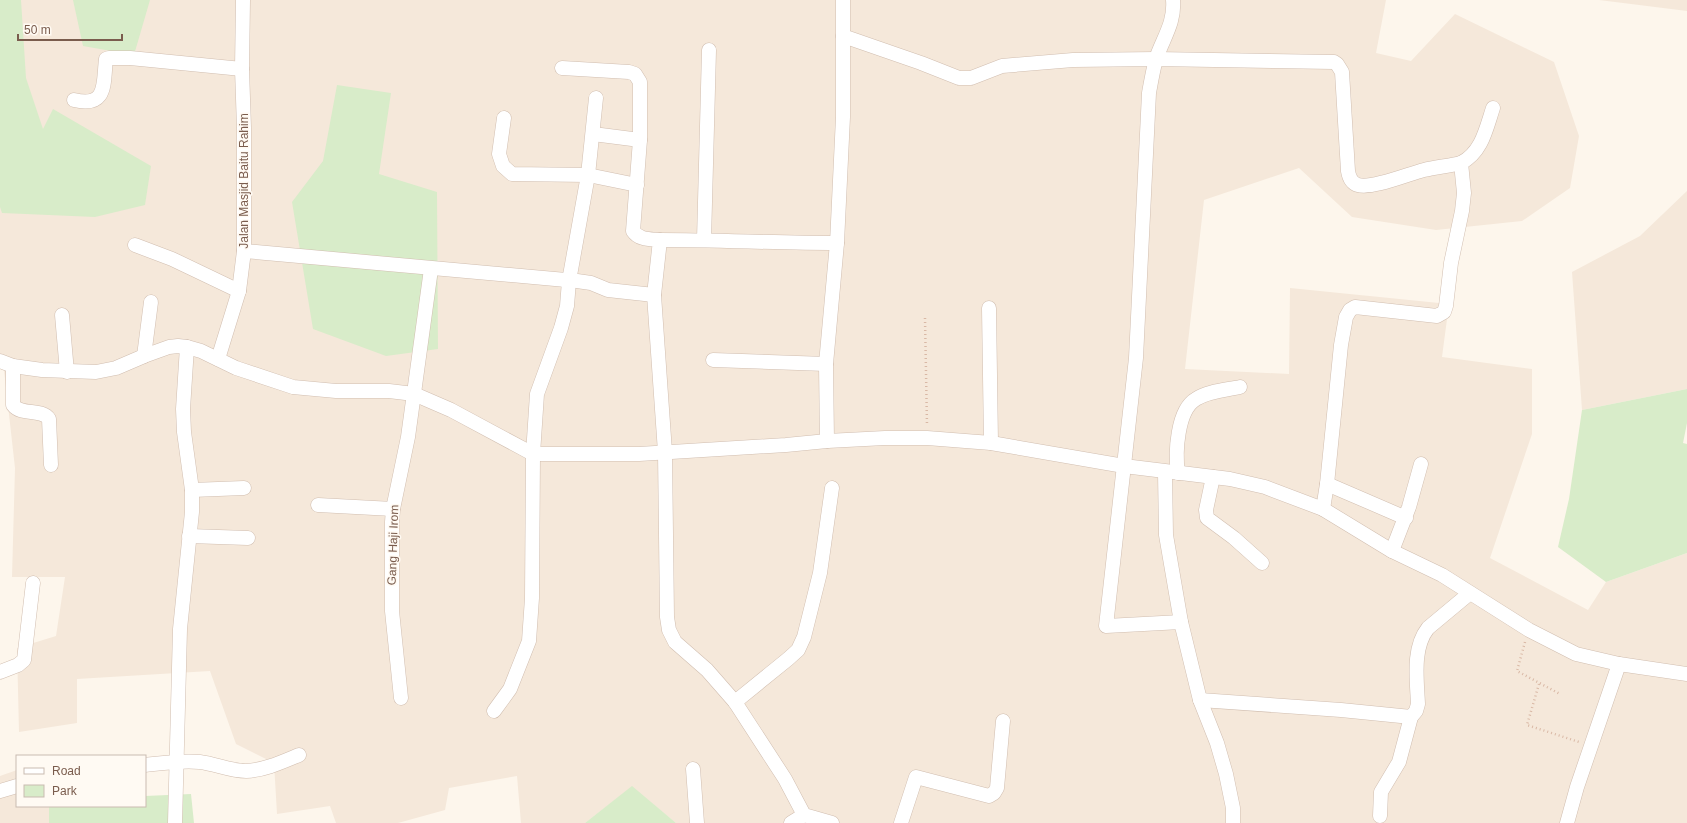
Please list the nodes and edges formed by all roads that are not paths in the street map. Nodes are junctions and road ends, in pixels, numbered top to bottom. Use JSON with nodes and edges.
{"nodes":[{"id":1,"x":243,"y":0,"type":"edge"},
{"id":2,"x":843,"y":0,"type":"edge"},
{"id":3,"x":1173,"y":0,"type":"edge"},
{"id":4,"x":843,"y":36,"type":"junction"},
{"id":5,"x":709,"y":50,"type":"dead end"},
{"id":6,"x":1156,"y":59,"type":"junction"},
{"id":7,"x":562,"y":68,"type":"dead end"},
{"id":8,"x":242,"y":69,"type":"junction"},
{"id":9,"x":596,"y":98,"type":"dead end"},
{"id":10,"x":74,"y":100,"type":"dead end"},
{"id":11,"x":1493,"y":108,"type":"dead end"},
{"id":12,"x":504,"y":118,"type":"dead end"},
{"id":13,"x":592,"y":134,"type":"junction"},
{"id":14,"x":640,"y":140,"type":"junction"},
{"id":15,"x":1461,"y":164,"type":"junction"},
{"id":16,"x":588,"y":175,"type":"junction"},
{"id":17,"x":637,"y":185,"type":"junction"},
{"id":18,"x":660,"y":240,"type":"junction"},
{"id":19,"x":704,"y":240,"type":"junction"},
{"id":20,"x":837,"y":243,"type":"junction"},
{"id":21,"x":135,"y":245,"type":"dead end"},
{"id":22,"x":244,"y":251,"type":"junction"},
{"id":23,"x":431,"y":268,"type":"junction"},
{"id":24,"x":569,"y":281,"type":"junction"},
{"id":25,"x":239,"y":291,"type":"junction"},
{"id":26,"x":654,"y":295,"type":"junction"},
{"id":27,"x":151,"y":302,"type":"dead end"},
{"id":28,"x":989,"y":308,"type":"dead end"},
{"id":29,"x":62,"y":315,"type":"dead end"},
{"id":30,"x":187,"y":346,"type":"junction"},
{"id":31,"x":144,"y":356,"type":"junction"},
{"id":32,"x":218,"y":359,"type":"junction"},
{"id":33,"x":713,"y":360,"type":"dead end"},
{"id":34,"x":6,"y":364,"type":"edge"},
{"id":35,"x":826,"y":364,"type":"junction"},
{"id":36,"x":67,"y":372,"type":"junction"},
{"id":37,"x":1240,"y":387,"type":"dead end"},
{"id":38,"x":414,"y":394,"type":"junction"},
{"id":39,"x":827,"y":441,"type":"junction"},
{"id":40,"x":991,"y":443,"type":"junction"},
{"id":41,"x":665,"y":452,"type":"junction"},
{"id":42,"x":533,"y":454,"type":"junction"},
{"id":43,"x":1421,"y":464,"type":"dead end"},
{"id":44,"x":51,"y":465,"type":"dead end"},
{"id":45,"x":1124,"y":466,"type":"junction"},
{"id":46,"x":1171,"y":472,"type":"junction"},
{"id":47,"x":1213,"y":477,"type":"junction"},
{"id":48,"x":1327,"y":484,"type":"junction"},
{"id":49,"x":244,"y":488,"type":"dead end"},
{"id":50,"x":832,"y":488,"type":"dead end"},
{"id":51,"x":192,"y":490,"type":"junction"},
{"id":52,"x":318,"y":505,"type":"dead end"},
{"id":53,"x":393,"y":509,"type":"junction"},
{"id":54,"x":1323,"y":509,"type":"junction"},
{"id":55,"x":1406,"y":518,"type":"junction"},
{"id":56,"x":189,"y":536,"type":"junction"},
{"id":57,"x":248,"y":538,"type":"dead end"},
{"id":58,"x":1392,"y":551,"type":"junction"},
{"id":59,"x":1262,"y":563,"type":"dead end"},
{"id":60,"x":33,"y":583,"type":"dead end"},
{"id":61,"x":1470,"y":593,"type":"junction"},
{"id":62,"x":1181,"y":622,"type":"junction"},
{"id":63,"x":1619,"y":664,"type":"junction"},
{"id":64,"x":0,"y":672,"type":"edge"},
{"id":65,"x":1687,"y":674,"type":"edge"},
{"id":66,"x":401,"y":698,"type":"dead end"},
{"id":67,"x":1200,"y":700,"type":"junction"},
{"id":68,"x":735,"y":702,"type":"junction"},
{"id":69,"x":494,"y":710,"type":"dead end"},
{"id":70,"x":1411,"y":717,"type":"junction"},
{"id":71,"x":1003,"y":721,"type":"dead end"},
{"id":72,"x":299,"y":755,"type":"dead end"},
{"id":73,"x":177,"y":761,"type":"junction"},
{"id":74,"x":146,"y":765,"type":"edge"},
{"id":75,"x":693,"y":769,"type":"dead end"},
{"id":76,"x":16,"y":786,"type":"edge"},
{"id":77,"x":0,"y":788,"type":"edge"},
{"id":78,"x":804,"y":815,"type":"junction"},
{"id":79,"x":1380,"y":816,"type":"dead end"},
{"id":80,"x":175,"y":823,"type":"edge"},
{"id":81,"x":697,"y":823,"type":"edge"},
{"id":82,"x":791,"y":823,"type":"edge"},
{"id":83,"x":832,"y":823,"type":"edge"},
{"id":84,"x":901,"y":823,"type":"edge"},
{"id":85,"x":1233,"y":823,"type":"edge"},
{"id":86,"x":1567,"y":823,"type":"edge"}],
"edges":[{"from":1,"to":8,"type":"street","name":"Jalan Masjid Baitu Rahim"},
{"from":2,"to":4,"type":"street"},
{"from":3,"to":6,"type":"street"},
{"from":4,"to":6,"type":"street"},
{"from":4,"to":20,"type":"street"},
{"from":5,"to":19,"type":"street"},
{"from":6,"to":15,"type":"street"},
{"from":6,"to":45,"type":"street"},
{"from":7,"to":14,"type":"street"},
{"from":8,"to":10,"type":"street"},
{"from":8,"to":22,"type":"street","name":"Jalan Masjid Baitu Rahim"},
{"from":9,"to":13,"type":"street"},
{"from":11,"to":15,"type":"street"},
{"from":12,"to":16,"type":"street"},
{"from":13,"to":14,"type":"street"},
{"from":13,"to":16,"type":"street"},
{"from":14,"to":17,"type":"street"},
{"from":15,"to":48,"type":"street"},
{"from":16,"to":17,"type":"street"},
{"from":16,"to":24,"type":"street"},
{"from":17,"to":18,"type":"street"},
{"from":18,"to":19,"type":"street"},
{"from":18,"to":26,"type":"street"},
{"from":19,"to":20,"type":"street"},
{"from":20,"to":35,"type":"street"},
{"from":21,"to":25,"type":"street"},
{"from":22,"to":23,"type":"street"},
{"from":22,"to":25,"type":"street","name":"Jalan Masjid Baitu Rahim"},
{"from":23,"to":24,"type":"street"},
{"from":23,"to":38,"type":"street","name":"Gang Haji Irom"},
{"from":24,"to":26,"type":"street"},
{"from":24,"to":42,"type":"street"},
{"from":25,"to":32,"type":"street","name":"Jalan Masjid Baitu Rahim"},
{"from":26,"to":41,"type":"street"},
{"from":27,"to":31,"type":"street"},
{"from":28,"to":40,"type":"street"},
{"from":29,"to":36,"type":"street"},
{"from":30,"to":31,"type":"street"},
{"from":30,"to":32,"type":"street"},
{"from":30,"to":51,"type":"street"},
{"from":31,"to":36,"type":"street"},
{"from":32,"to":38,"type":"street"},
{"from":33,"to":35,"type":"street"},
{"from":34,"to":36,"type":"street"},
{"from":34,"to":44,"type":"street"},
{"from":35,"to":39,"type":"street"},
{"from":37,"to":46,"type":"street"},
{"from":38,"to":42,"type":"street"},
{"from":38,"to":53,"type":"street","name":"Gang Haji Irom"},
{"from":39,"to":40,"type":"street"},
{"from":39,"to":41,"type":"street"},
{"from":40,"to":45,"type":"street"},
{"from":41,"to":42,"type":"street"},
{"from":41,"to":68,"type":"street"},
{"from":42,"to":69,"type":"street"},
{"from":43,"to":55,"type":"street"},
{"from":45,"to":46,"type":"street"},
{"from":45,"to":62,"type":"street"},
{"from":46,"to":47,"type":"street"},
{"from":46,"to":62,"type":"street"},
{"from":47,"to":54,"type":"street"},
{"from":47,"to":59,"type":"street"},
{"from":48,"to":54,"type":"street"},
{"from":48,"to":55,"type":"street"},
{"from":49,"to":51,"type":"street"},
{"from":50,"to":68,"type":"street"},
{"from":51,"to":56,"type":"street"},
{"from":52,"to":53,"type":"street"},
{"from":53,"to":66,"type":"street","name":"Gang Haji Irom"},
{"from":54,"to":58,"type":"street"},
{"from":55,"to":58,"type":"street"},
{"from":56,"to":57,"type":"street"},
{"from":56,"to":73,"type":"street"},
{"from":58,"to":61,"type":"street"},
{"from":60,"to":64,"type":"street"},
{"from":61,"to":63,"type":"street"},
{"from":61,"to":70,"type":"street"},
{"from":62,"to":67,"type":"street"},
{"from":63,"to":65,"type":"street"},
{"from":63,"to":86,"type":"street"},
{"from":67,"to":70,"type":"street"},
{"from":67,"to":85,"type":"street"},
{"from":68,"to":78,"type":"street"},
{"from":70,"to":79,"type":"street"},
{"from":71,"to":84,"type":"street"},
{"from":72,"to":73,"type":"street"},
{"from":73,"to":74,"type":"street"},
{"from":73,"to":80,"type":"street"},
{"from":75,"to":81,"type":"street"},
{"from":76,"to":77,"type":"street"},
{"from":78,"to":82,"type":"street"},
{"from":78,"to":83,"type":"street"}]}
